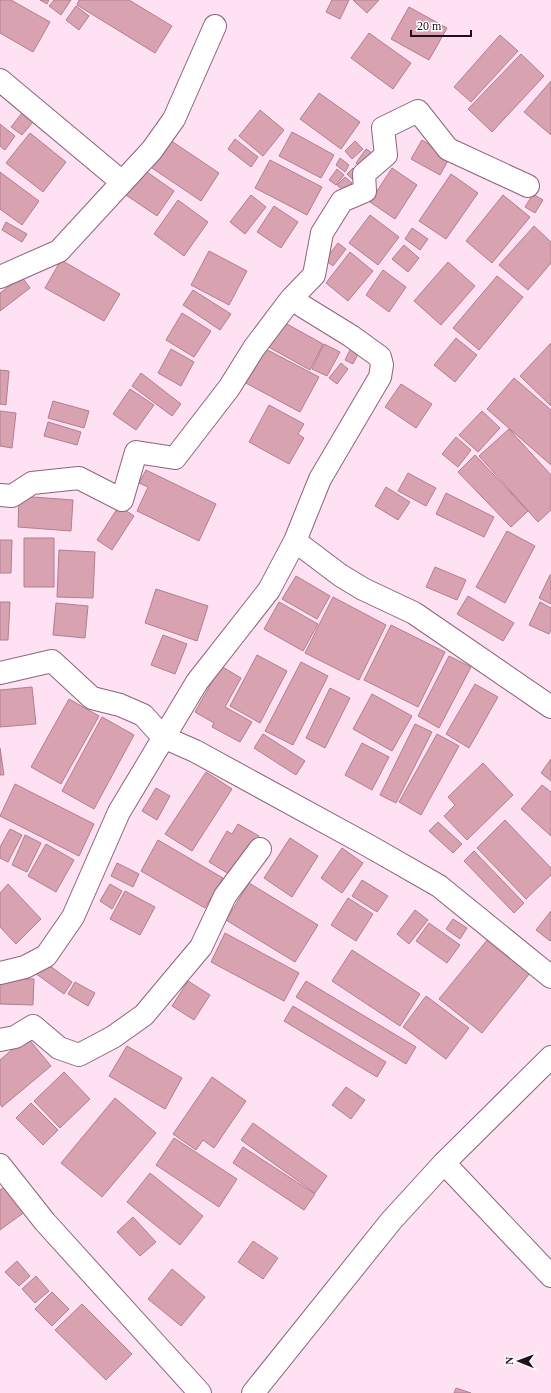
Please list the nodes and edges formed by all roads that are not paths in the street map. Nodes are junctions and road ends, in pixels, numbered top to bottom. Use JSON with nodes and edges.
{"nodes":[{"id":1,"x":215,"y":26,"type":"dead end"},
{"id":2,"x":0,"y":80,"type":"edge"},
{"id":3,"x":122,"y":182,"type":"junction"},
{"id":4,"x":528,"y":186,"type":"dead end"},
{"id":5,"x":0,"y":277,"type":"edge"},
{"id":6,"x":292,"y":299,"type":"junction"},
{"id":7,"x":0,"y":495,"type":"edge"},
{"id":8,"x":295,"y":541,"type":"junction"},
{"id":9,"x":0,"y":673,"type":"edge"},
{"id":10,"x":551,"y":707,"type":"edge"},
{"id":11,"x":163,"y":737,"type":"junction"},
{"id":12,"x":260,"y":849,"type":"dead end"},
{"id":13,"x":0,"y":973,"type":"edge"},
{"id":14,"x":551,"y":977,"type":"edge"},
{"id":15,"x":0,"y":1040,"type":"edge"},
{"id":16,"x":551,"y":1057,"type":"edge"},
{"id":17,"x":444,"y":1163,"type":"junction"},
{"id":18,"x":0,"y":1165,"type":"edge"},
{"id":19,"x":551,"y":1276,"type":"edge"},
{"id":20,"x":200,"y":1393,"type":"edge"},
{"id":21,"x":252,"y":1393,"type":"edge"}],
"edges":[{"from":1,"to":3,"type":"street"},
{"from":2,"to":3,"type":"street"},
{"from":3,"to":5,"type":"street"},
{"from":4,"to":6,"type":"street"},
{"from":6,"to":7,"type":"street"},
{"from":6,"to":8,"type":"street"},
{"from":8,"to":10,"type":"street"},
{"from":8,"to":11,"type":"street"},
{"from":9,"to":11,"type":"street"},
{"from":11,"to":13,"type":"street"},
{"from":11,"to":14,"type":"street"},
{"from":12,"to":15,"type":"street"},
{"from":16,"to":17,"type":"street"},
{"from":17,"to":19,"type":"street"},
{"from":17,"to":21,"type":"street"},
{"from":18,"to":20,"type":"street"}]}
